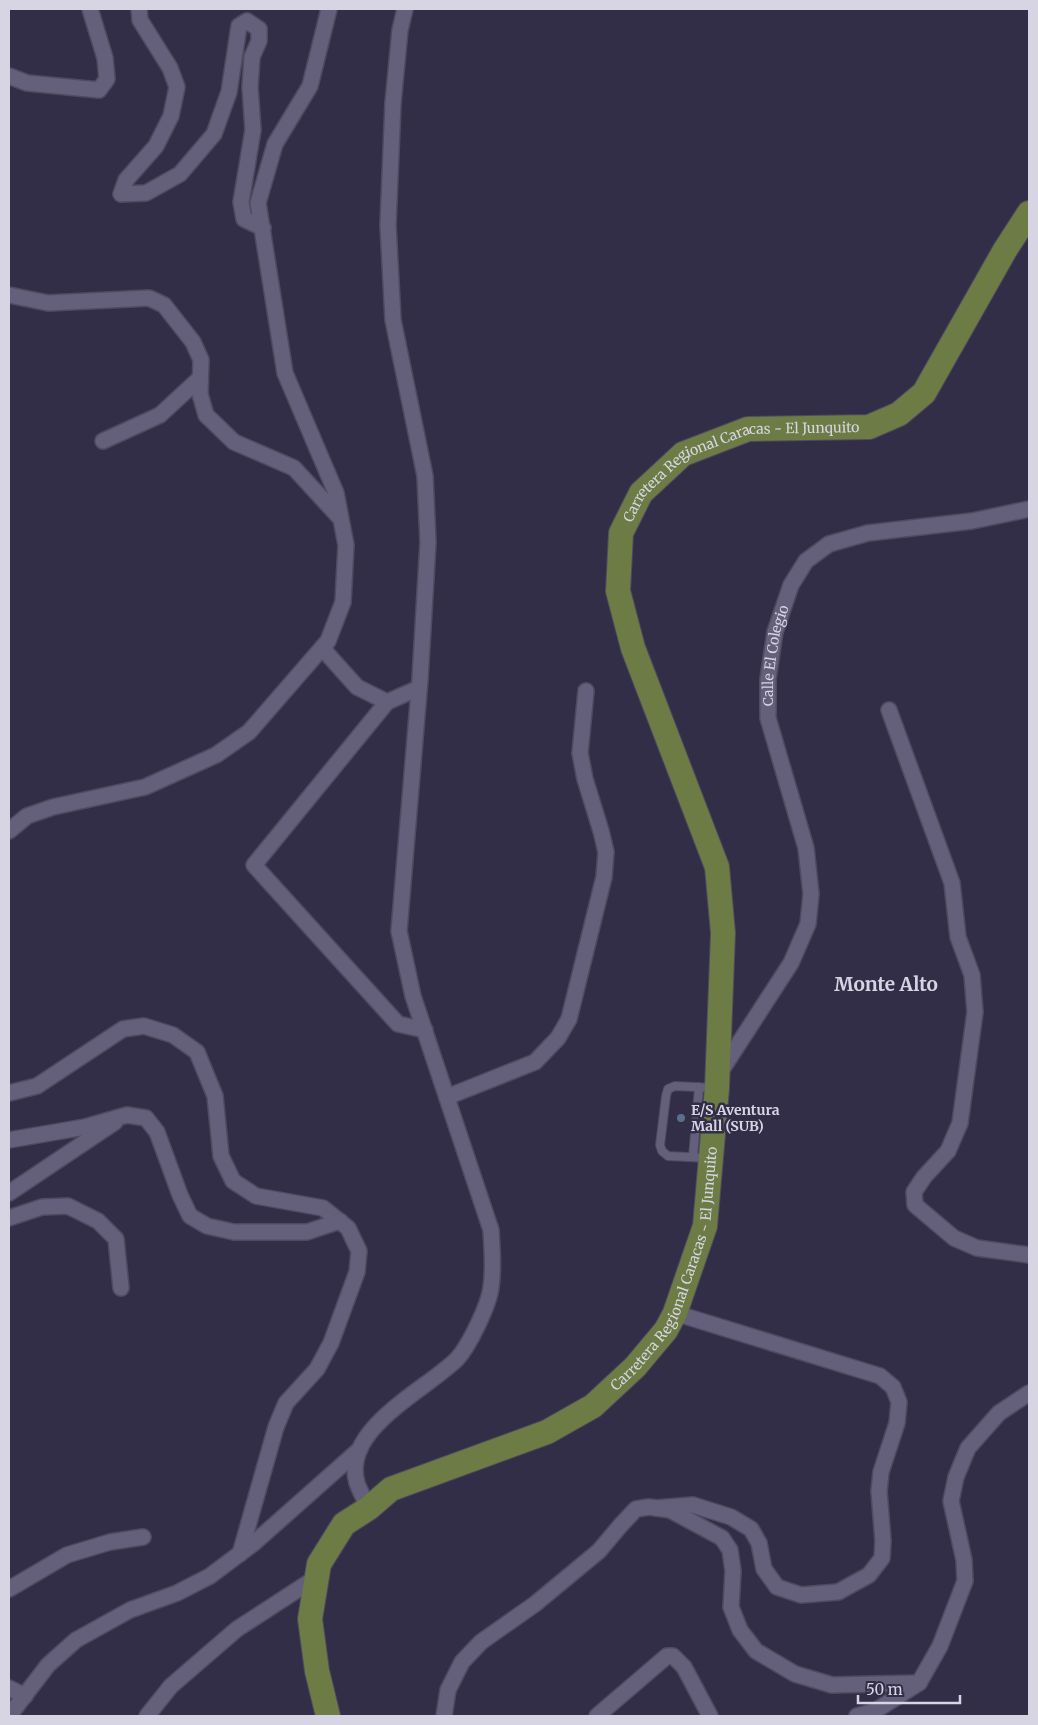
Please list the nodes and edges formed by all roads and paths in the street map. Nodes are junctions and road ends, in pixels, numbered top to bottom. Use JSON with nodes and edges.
{"nodes":[{"id":1,"x":90,"y":9,"type":"edge"},
{"id":2,"x":139,"y":9,"type":"edge"},
{"id":3,"x":328,"y":9,"type":"edge"},
{"id":4,"x":405,"y":9,"type":"edge"},
{"id":5,"x":9,"y":76,"type":"edge"},
{"id":6,"x":1029,"y":214,"type":"edge"},
{"id":7,"x":262,"y":228,"type":"junction"},
{"id":8,"x":9,"y":295,"type":"edge"},
{"id":9,"x":200,"y":378,"type":"junction"},
{"id":10,"x":103,"y":442,"type":"dead end"},
{"id":11,"x":1029,"y":509,"type":"edge"},
{"id":12,"x":341,"y":519,"type":"junction"},
{"id":13,"x":322,"y":648,"type":"junction"},
{"id":14,"x":419,"y":688,"type":"junction"},
{"id":15,"x":586,"y":691,"type":"dead end"},
{"id":16,"x":387,"y":702,"type":"junction"},
{"id":17,"x":889,"y":710,"type":"dead end"},
{"id":18,"x":9,"y":831,"type":"edge"},
{"id":19,"x":425,"y":1030,"type":"junction"},
{"id":20,"x":711,"y":1084,"type":"junction"},
{"id":21,"x":9,"y":1093,"type":"edge"},
{"id":22,"x":447,"y":1097,"type":"junction"},
{"id":23,"x":127,"y":1115,"type":"junction"},
{"id":24,"x":9,"y":1140,"type":"edge"},
{"id":25,"x":702,"y":1158,"type":"junction"},
{"id":26,"x":9,"y":1193,"type":"edge"},
{"id":27,"x":9,"y":1218,"type":"edge"},
{"id":28,"x":340,"y":1221,"type":"junction"},
{"id":29,"x":1029,"y":1256,"type":"edge"},
{"id":30,"x":121,"y":1288,"type":"dead end"},
{"id":31,"x":675,"y":1313,"type":"junction"},
{"id":32,"x":1029,"y":1393,"type":"edge"},
{"id":33,"x":360,"y":1449,"type":"junction"},
{"id":34,"x":369,"y":1508,"type":"junction"},
{"id":35,"x":656,"y":1508,"type":"junction"},
{"id":36,"x":143,"y":1537,"type":"dead end"},
{"id":37,"x":240,"y":1554,"type":"junction"},
{"id":38,"x":317,"y":1577,"type":"junction"},
{"id":39,"x":9,"y":1589,"type":"edge"},
{"id":40,"x":919,"y":1683,"type":"junction"},
{"id":41,"x":9,"y":1688,"type":"edge"},
{"id":42,"x":25,"y":1696,"type":"junction"},
{"id":43,"x":10,"y":1716,"type":"edge"},
{"id":44,"x":147,"y":1716,"type":"edge"},
{"id":45,"x":328,"y":1716,"type":"edge"},
{"id":46,"x":444,"y":1716,"type":"edge"},
{"id":47,"x":597,"y":1716,"type":"edge"},
{"id":48,"x":710,"y":1716,"type":"edge"},
{"id":49,"x":857,"y":1716,"type":"edge"}],
"edges":[{"from":1,"to":5,"type":"street"},
{"from":2,"to":7,"type":"street"},
{"from":3,"to":7,"type":"street"},
{"from":4,"to":14,"type":"street"},
{"from":6,"to":20,"type":"main road","name":"Carretera Regional Caracas - El Junquito"},
{"from":7,"to":12,"type":"street"},
{"from":8,"to":9,"type":"street"},
{"from":9,"to":10,"type":"street"},
{"from":9,"to":12,"type":"street"},
{"from":11,"to":20,"type":"street","name":"Calle El Colegio"},
{"from":12,"to":13,"type":"street"},
{"from":13,"to":16,"type":"street"},
{"from":13,"to":18,"type":"street"},
{"from":14,"to":16,"type":"street"},
{"from":14,"to":19,"type":"street"},
{"from":15,"to":22,"type":"street"},
{"from":16,"to":19,"type":"street"},
{"from":17,"to":29,"type":"street"},
{"from":19,"to":22,"type":"street"},
{"from":20,"to":25,"type":"main road","name":"Carretera Regional Caracas - El Junquito"},
{"from":20,"to":25,"type":"lane"},
{"from":21,"to":28,"type":"street"},
{"from":22,"to":33,"type":"street"},
{"from":23,"to":24,"type":"street"},
{"from":23,"to":26,"type":"street"},
{"from":23,"to":28,"type":"street"},
{"from":25,"to":31,"type":"main road","name":"Carretera Regional Caracas - El Junquito"},
{"from":27,"to":30,"type":"street"},
{"from":28,"to":37,"type":"street"},
{"from":31,"to":34,"type":"main road","name":"Carretera Regional Caracas - El Junquito"},
{"from":31,"to":35,"type":"street"},
{"from":32,"to":40,"type":"street"},
{"from":33,"to":34,"type":"street"},
{"from":33,"to":37,"type":"street"},
{"from":34,"to":38,"type":"main road","name":"Carretera Regional Caracas - El Junquito"},
{"from":35,"to":40,"type":"street"},
{"from":35,"to":46,"type":"street"},
{"from":36,"to":39,"type":"street"},
{"from":37,"to":42,"type":"street"},
{"from":38,"to":44,"type":"street"},
{"from":38,"to":45,"type":"main road","name":"Carretera Regional Caracas - El Junquito"},
{"from":40,"to":49,"type":"street"},
{"from":41,"to":42,"type":"street"},
{"from":42,"to":43,"type":"street"},
{"from":47,"to":48,"type":"street"}]}
